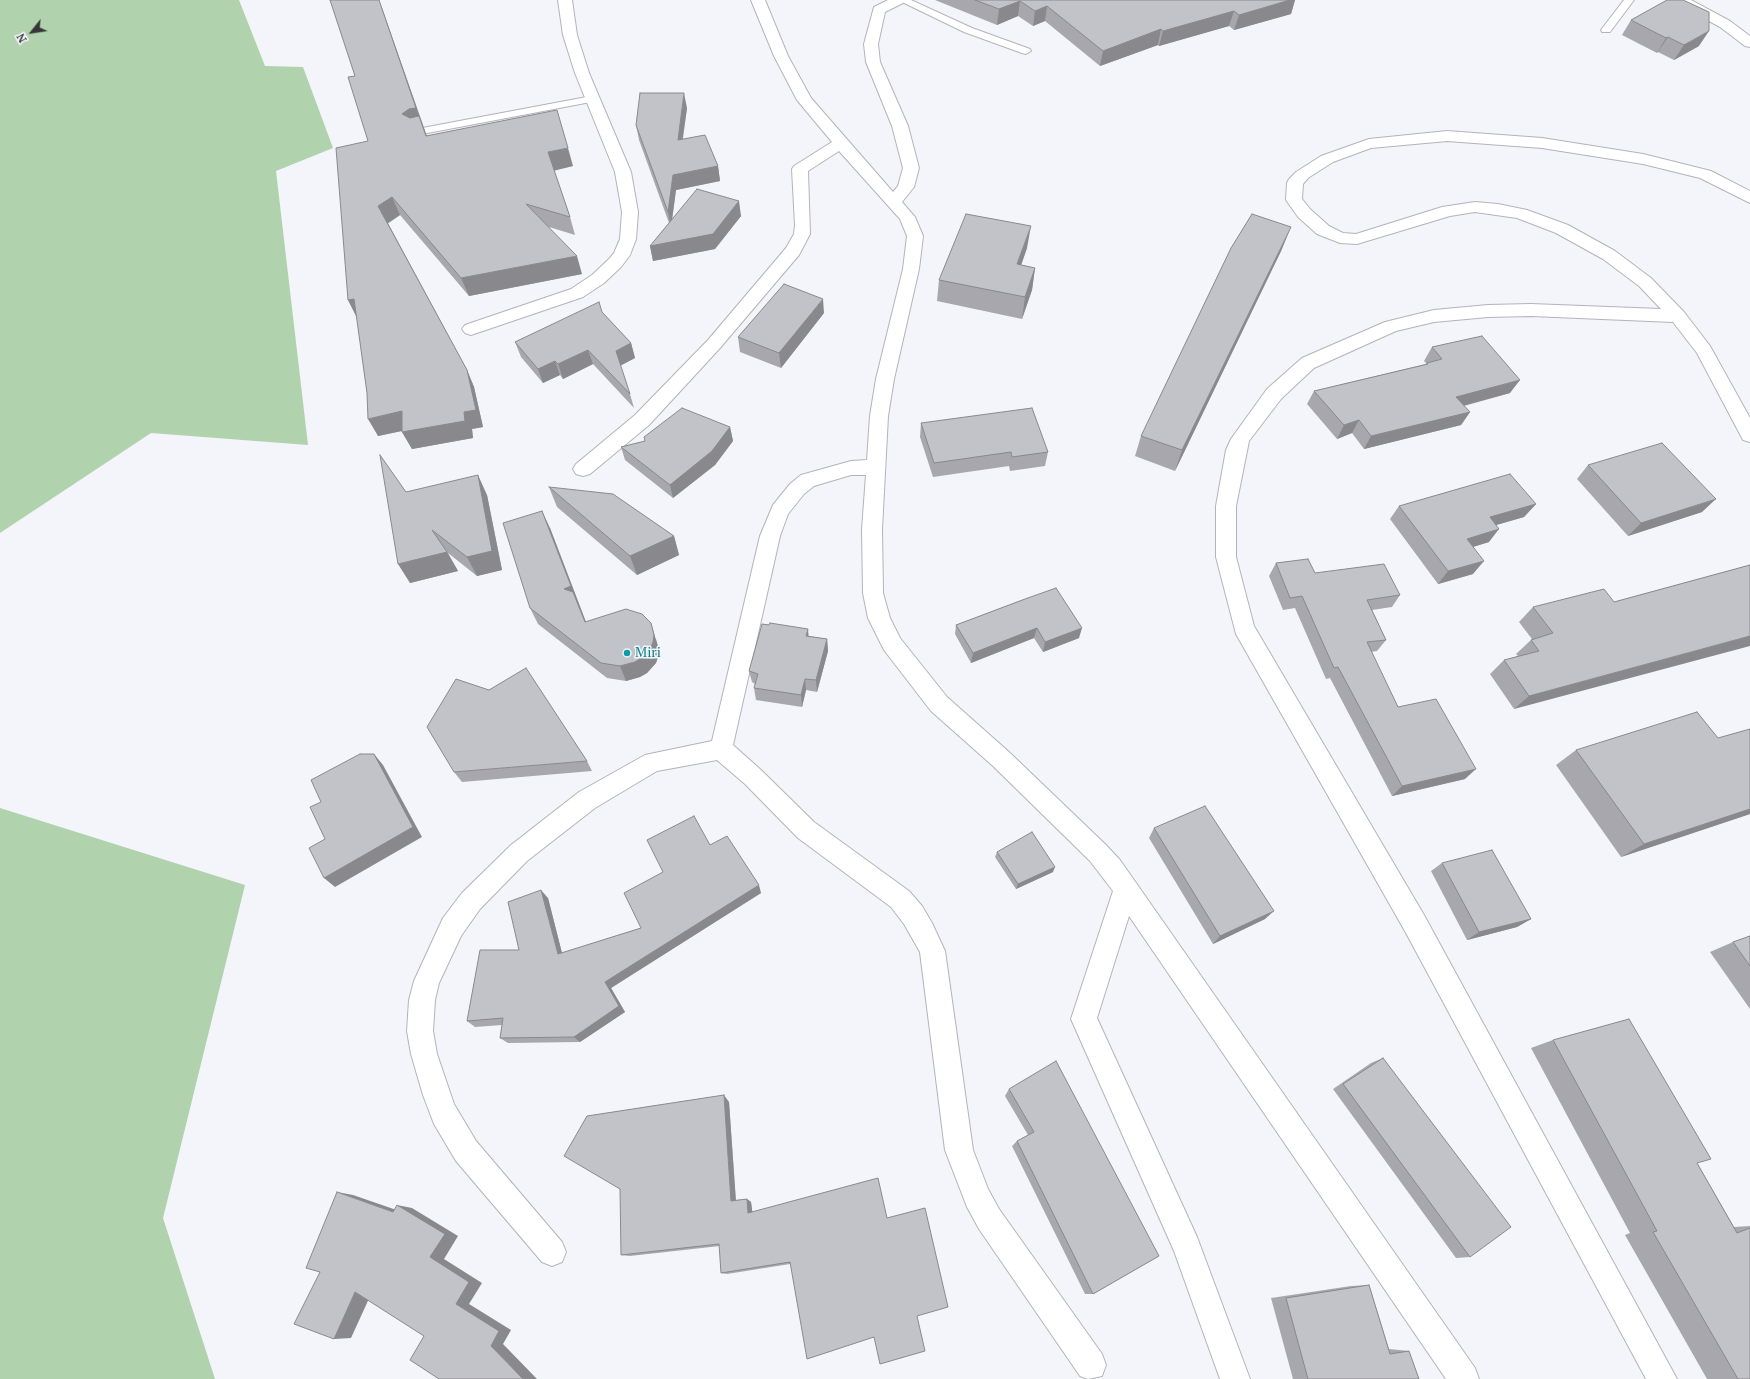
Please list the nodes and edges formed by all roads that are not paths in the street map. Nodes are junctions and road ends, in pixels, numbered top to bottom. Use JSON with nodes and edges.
{"nodes":[{"id":1,"x":565,"y":0,"type":"edge"},
{"id":2,"x":758,"y":0,"type":"edge"},
{"id":3,"x":898,"y":0,"type":"edge"},
{"id":4,"x":903,"y":0,"type":"edge"},
{"id":5,"x":1629,"y":0,"type":"edge"},
{"id":6,"x":1681,"y":0,"type":"edge"},
{"id":7,"x":1606,"y":30,"type":"dead end"},
{"id":8,"x":1750,"y":43,"type":"edge"},
{"id":9,"x":1026,"y":51,"type":"dead end"},
{"id":10,"x":592,"y":99,"type":"junction"},
{"id":11,"x":417,"y":132,"type":"edge"},
{"id":12,"x":840,"y":144,"type":"junction"},
{"id":13,"x":1750,"y":198,"type":"edge"},
{"id":14,"x":893,"y":202,"type":"junction"},
{"id":15,"x":1678,"y":316,"type":"junction"},
{"id":16,"x":471,"y":329,"type":"dead end"},
{"id":17,"x":1750,"y":435,"type":"edge"},
{"id":18,"x":876,"y":467,"type":"junction"},
{"id":19,"x":583,"y":469,"type":"dead end"},
{"id":20,"x":721,"y":749,"type":"junction"},
{"id":21,"x":1126,"y":888,"type":"junction"},
{"id":22,"x":552,"y":1252,"type":"dead end"},
{"id":23,"x":1091,"y":1365,"type":"dead end"},
{"id":24,"x":1235,"y":1379,"type":"edge"},
{"id":25,"x":1464,"y":1379,"type":"edge"},
{"id":26,"x":1662,"y":1379,"type":"edge"}],
"edges":[{"from":1,"to":10,"type":"street"},
{"from":2,"to":12,"type":"street"},
{"from":3,"to":14,"type":"street"},
{"from":4,"to":9,"type":"lane"},
{"from":5,"to":7,"type":"lane"},
{"from":6,"to":8,"type":"street"},
{"from":10,"to":11,"type":"lane"},
{"from":10,"to":16,"type":"street"},
{"from":12,"to":14,"type":"street"},
{"from":12,"to":19,"type":"street"},
{"from":13,"to":15,"type":"street"},
{"from":14,"to":18,"type":"street"},
{"from":15,"to":17,"type":"street"},
{"from":15,"to":26,"type":"street"},
{"from":18,"to":20,"type":"street"},
{"from":18,"to":21,"type":"street"},
{"from":20,"to":22,"type":"street"},
{"from":20,"to":23,"type":"street"},
{"from":21,"to":24,"type":"street"},
{"from":21,"to":25,"type":"street"}]}
